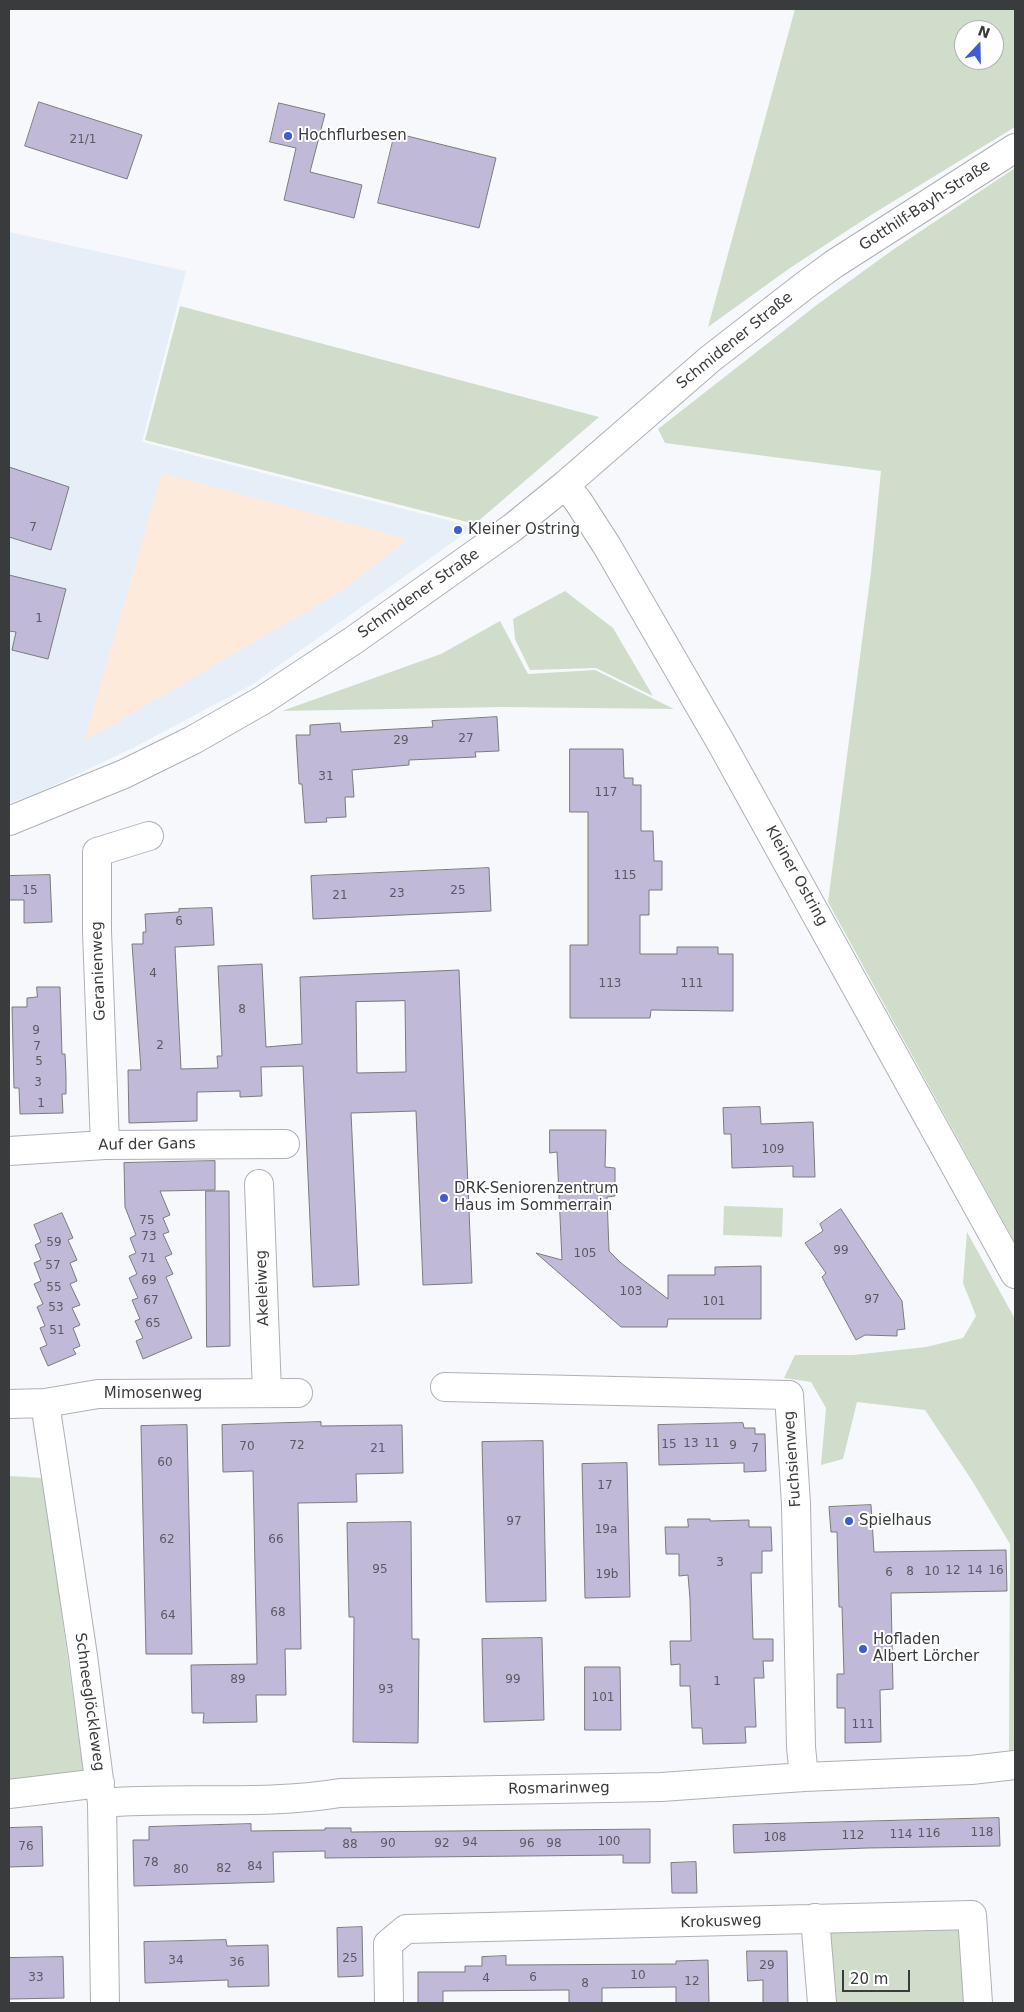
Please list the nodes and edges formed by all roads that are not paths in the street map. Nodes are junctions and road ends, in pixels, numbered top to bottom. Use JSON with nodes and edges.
{"nodes":[{"id":1,"x":1015,"y":148,"type":"edge"},
{"id":2,"x":834,"y":264,"type":"joint"},
{"id":3,"x":565,"y":485,"type":"junction"},
{"id":4,"x":9,"y":822,"type":"edge"},
{"id":5,"x":150,"y":836,"type":"dead end"},
{"id":6,"x":285,"y":1144,"type":"dead end"},
{"id":7,"x":105,"y":1145,"type":"junction"},
{"id":8,"x":9,"y":1151,"type":"edge"},
{"id":9,"x":259,"y":1184,"type":"dead end"},
{"id":10,"x":1015,"y":1274,"type":"edge"},
{"id":11,"x":445,"y":1387,"type":"dead end"},
{"id":12,"x":267,"y":1392,"type":"junction"},
{"id":13,"x":298,"y":1393,"type":"dead end"},
{"id":14,"x":45,"y":1403,"type":"junction"},
{"id":15,"x":9,"y":1404,"type":"edge"},
{"id":16,"x":1015,"y":1765,"type":"edge"},
{"id":17,"x":804,"y":1777,"type":"junction"},
{"id":18,"x":101,"y":1793,"type":"junction"},
{"id":19,"x":9,"y":1794,"type":"edge"},
{"id":20,"x":815,"y":1918,"type":"junction"},
{"id":21,"x":105,"y":2003,"type":"edge"},
{"id":22,"x":389,"y":2003,"type":"edge"},
{"id":23,"x":822,"y":2003,"type":"edge"},
{"id":24,"x":978,"y":2003,"type":"edge"}],
"edges":[{"from":1,"to":2,"type":"street","name":"Gotthilf-Bayh-Straße"},
{"from":2,"to":3,"type":"street","name":"Schmidener Straße"},
{"from":3,"to":4,"type":"street","name":"Schmidener Straße"},
{"from":3,"to":10,"type":"street","name":"Kleiner Ostring"},
{"from":5,"to":7,"type":"street","name":"Geranienweg"},
{"from":6,"to":7,"type":"street","name":"Auf der Gans"},
{"from":7,"to":8,"type":"street","name":"Auf der Gans"},
{"from":9,"to":12,"type":"street","name":"Akeleiweg"},
{"from":11,"to":17,"type":"street","name":"Fuchsienweg"},
{"from":12,"to":13,"type":"street","name":"Mimosenweg"},
{"from":12,"to":14,"type":"street","name":"Mimosenweg"},
{"from":14,"to":15,"type":"street","name":"Mimosenweg"},
{"from":14,"to":18,"type":"street","name":"Schneeglöckleweg"},
{"from":16,"to":17,"type":"street","name":"Rosmarinweg"},
{"from":17,"to":18,"type":"street","name":"Rosmarinweg"},
{"from":18,"to":19,"type":"street","name":"Rosmarinweg"},
{"from":18,"to":21,"type":"street","name":"Schneeglöckleweg"},
{"from":20,"to":22,"type":"street","name":"Krokusweg"},
{"from":20,"to":23,"type":"street"},
{"from":20,"to":24,"type":"street","name":"Krokusweg"}]}
